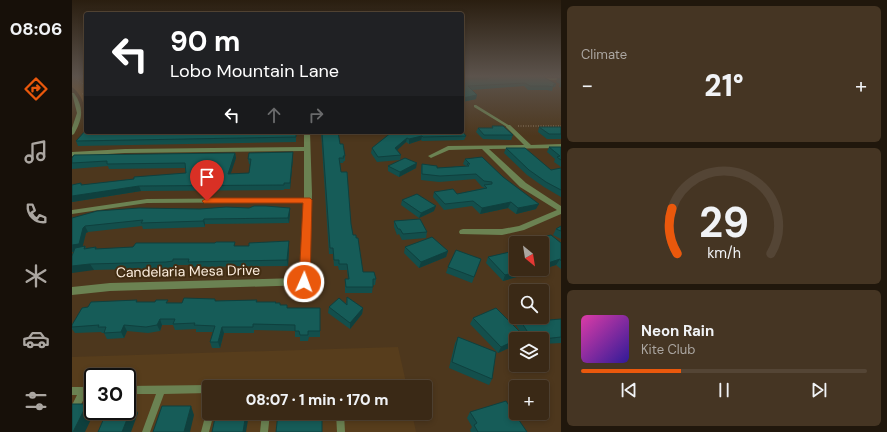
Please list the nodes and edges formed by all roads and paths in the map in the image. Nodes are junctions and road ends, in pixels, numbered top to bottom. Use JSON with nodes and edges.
{"nodes":[{"id":1,"x":73,"y":96,"type":"edge"},
{"id":2,"x":475,"y":106,"type":"dead end"},
{"id":3,"x":84,"y":119,"type":"edge"},
{"id":4,"x":79,"y":120,"type":"junction"},
{"id":5,"x":508,"y":126,"type":"junction"},
{"id":6,"x":561,"y":126,"type":"edge"},
{"id":7,"x":72,"y":133,"type":"edge"},
{"id":8,"x":307,"y":134,"type":"edge"},
{"id":9,"x":529,"y":146,"type":"junction"},
{"id":10,"x":561,"y":146,"type":"edge"},
{"id":11,"x":484,"y":147,"type":"junction"},
{"id":12,"x":306,"y":149,"type":"junction"},
{"id":13,"x":72,"y":154,"type":"edge"},
{"id":14,"x":431,"y":156,"type":"dead end"},
{"id":15,"x":307,"y":200,"type":"junction"},
{"id":16,"x":561,"y":210,"type":"edge"},
{"id":17,"x":72,"y":212,"type":"edge"},
{"id":18,"x":464,"y":232,"type":"dead end"},
{"id":19,"x":72,"y":291,"type":"edge"},
{"id":20,"x":202,"y":389,"type":"edge"},
{"id":21,"x":136,"y":390,"type":"edge"},
{"id":22,"x":161,"y":390,"type":"junction"},
{"id":23,"x":72,"y":391,"type":"edge"},
{"id":24,"x":84,"y":391,"type":"edge"},
{"id":25,"x":84,"y":397,"type":"edge"},
{"id":26,"x":72,"y":413,"type":"edge"},
{"id":27,"x":208,"y":420,"type":"edge"},
{"id":28,"x":265,"y":420,"type":"edge"},
{"id":29,"x":340,"y":420,"type":"edge"},
{"id":30,"x":146,"y":432,"type":"edge"},
{"id":31,"x":205,"y":432,"type":"edge"},
{"id":32,"x":264,"y":432,"type":"edge"},
{"id":33,"x":341,"y":432,"type":"edge"}],
"edges":[{"from":1,"to":4,"type":"street"},
{"from":2,"to":5,"type":"lane"},
{"from":3,"to":4,"type":"street"},
{"from":4,"to":7,"type":"street"},
{"from":5,"to":6,"type":"path"},
{"from":5,"to":9,"type":"street"},
{"from":8,"to":12,"type":"street"},
{"from":9,"to":10,"type":"street"},
{"from":9,"to":11,"type":"street"},
{"from":11,"to":14,"type":"street"},
{"from":11,"to":16,"type":"street"},
{"from":12,"to":13,"type":"street"},
{"from":12,"to":15,"type":"street"},
{"from":15,"to":17,"type":"street"},
{"from":15,"to":19,"type":"street","name":"Candelaria Mesa Drive"},
{"from":16,"to":18,"type":"street"},
{"from":20,"to":22,"type":"lane"},
{"from":21,"to":22,"type":"lane"},
{"from":22,"to":30,"type":"lane"},
{"from":23,"to":24,"type":"lane"},
{"from":25,"to":26,"type":"lane"},
{"from":27,"to":31,"type":"lane"},
{"from":28,"to":32,"type":"lane"},
{"from":29,"to":33,"type":"lane"}]}
